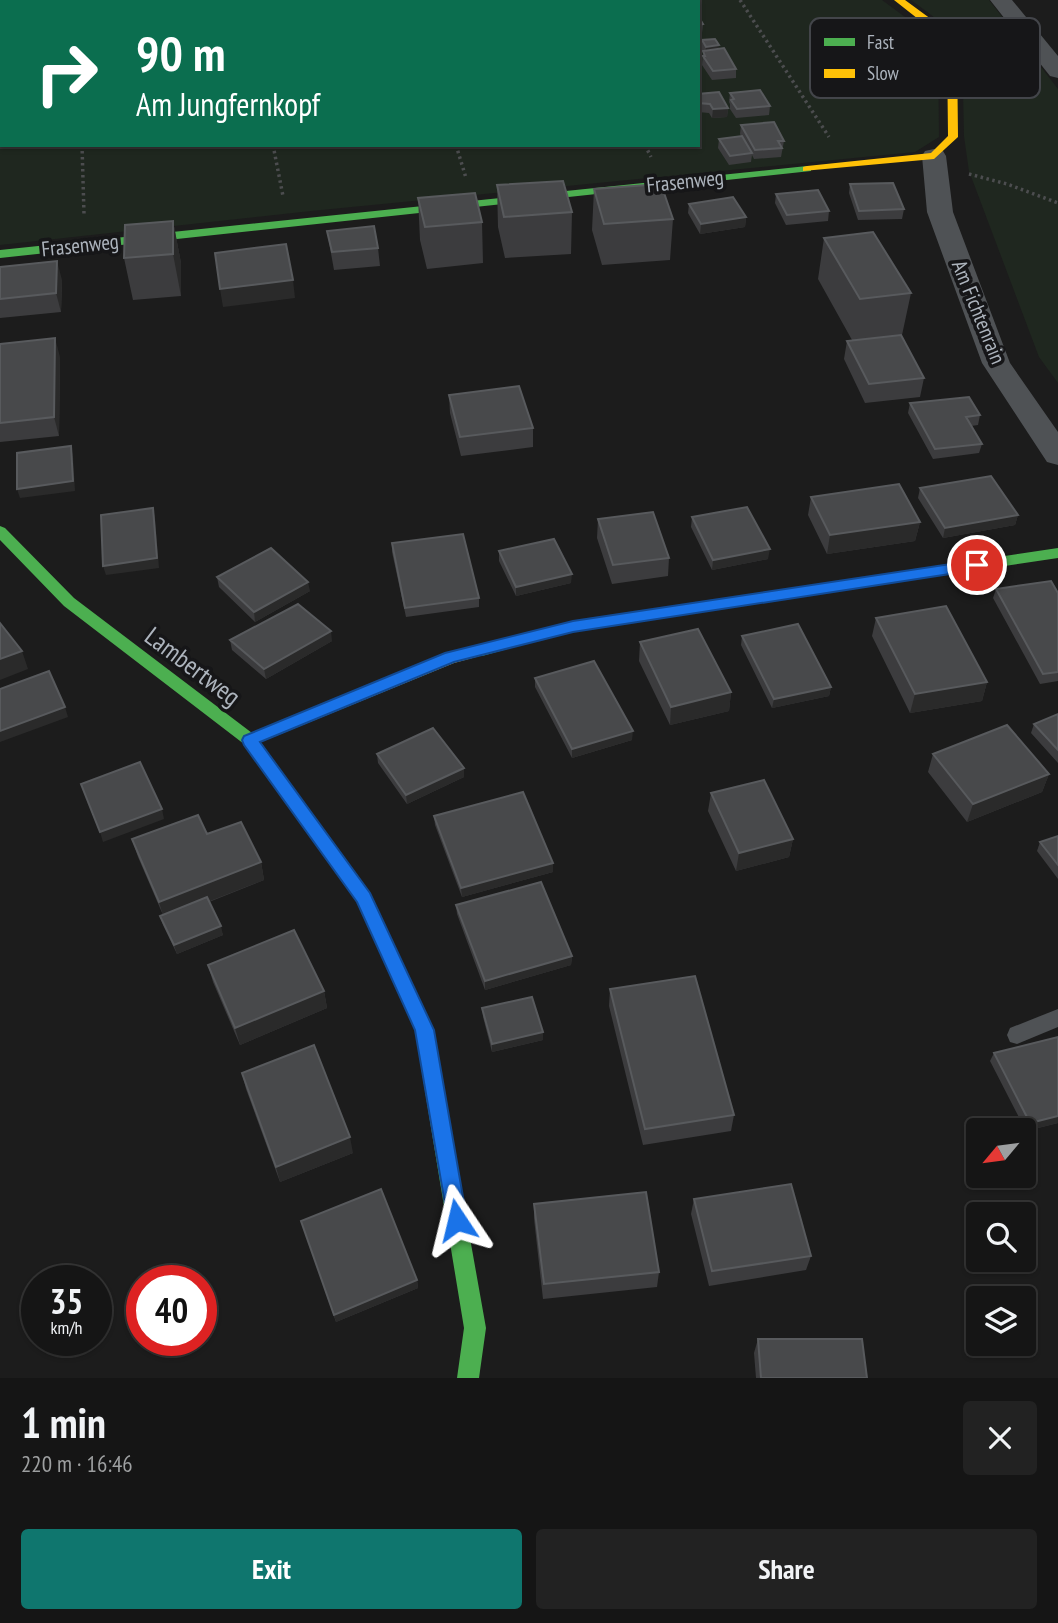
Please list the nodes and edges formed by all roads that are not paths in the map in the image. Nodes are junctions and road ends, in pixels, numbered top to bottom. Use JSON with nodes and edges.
{"nodes":[{"id":1,"x":899,"y":0,"type":"edge"},
{"id":2,"x":1001,"y":0,"type":"edge"},
{"id":3,"x":924,"y":18,"type":"edge"},
{"id":4,"x":1015,"y":18,"type":"edge"},
{"id":5,"x":1040,"y":49,"type":"edge"},
{"id":6,"x":1058,"y":71,"type":"edge"},
{"id":7,"x":953,"y":98,"type":"edge"},
{"id":8,"x":934,"y":156,"type":"junction"},
{"id":9,"x":0,"y":254,"type":"edge"},
{"id":10,"x":1058,"y":455,"type":"edge"},
{"id":11,"x":0,"y":531,"type":"edge"},
{"id":12,"x":1058,"y":553,"type":"edge"},
{"id":13,"x":250,"y":740,"type":"junction"},
{"id":14,"x":1058,"y":1018,"type":"edge"},
{"id":15,"x":1017,"y":1035,"type":"dead end"},
{"id":16,"x":468,"y":1378,"type":"edge"}],
"edges":[{"from":1,"to":3,"type":"street"},
{"from":2,"to":4,"type":"street"},
{"from":5,"to":6,"type":"street"},
{"from":7,"to":8,"type":"street"},
{"from":8,"to":9,"type":"street","name":"Frasenweg"},
{"from":8,"to":10,"type":"street","name":"Am Fichtenrain"},
{"from":11,"to":13,"type":"street","name":"Lambertweg"},
{"from":12,"to":13,"type":"street"},
{"from":13,"to":16,"type":"street","name":"Lambertweg"},
{"from":14,"to":15,"type":"lane"}]}
